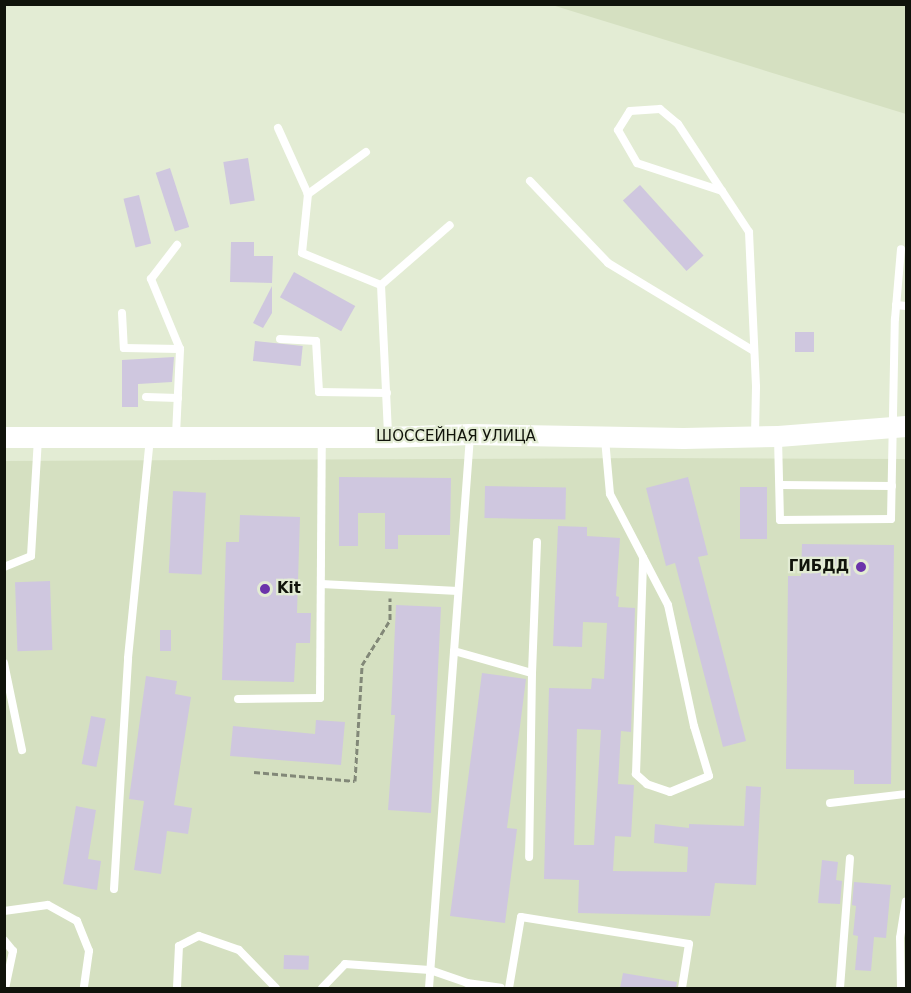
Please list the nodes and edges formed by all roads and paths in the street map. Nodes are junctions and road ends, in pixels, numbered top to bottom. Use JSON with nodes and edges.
{"nodes":[{"id":1,"x":278,"y":128,"type":"dead end"},
{"id":2,"x":366,"y":152,"type":"dead end"},
{"id":3,"x":530,"y":181,"type":"dead end"},
{"id":4,"x":722,"y":191,"type":"junction"},
{"id":5,"x":308,"y":194,"type":"junction"},
{"id":6,"x":450,"y":225,"type":"dead end"},
{"id":7,"x":177,"y":244,"type":"dead end"},
{"id":8,"x":901,"y":249,"type":"dead end"},
{"id":9,"x":381,"y":285,"type":"junction"},
{"id":10,"x":896,"y":305,"type":"junction"},
{"id":11,"x":906,"y":306,"type":"edge"},
{"id":12,"x":122,"y":313,"type":"dead end"},
{"id":13,"x":280,"y":339,"type":"dead end"},
{"id":14,"x":180,"y":349,"type":"junction"},
{"id":15,"x":754,"y":351,"type":"junction"},
{"id":16,"x":387,"y":393,"type":"junction"},
{"id":17,"x":146,"y":397,"type":"dead end"},
{"id":18,"x":178,"y":398,"type":"junction"},
{"id":19,"x":900,"y":426,"type":"edge"},
{"id":20,"x":470,"y":434,"type":"junction"},
{"id":21,"x":778,"y":435,"type":"junction"},
{"id":22,"x":150,"y":436,"type":"junction"},
{"id":23,"x":176,"y":436,"type":"junction"},
{"id":24,"x":755,"y":436,"type":"junction"},
{"id":25,"x":4,"y":437,"type":"edge"},
{"id":26,"x":38,"y":437,"type":"junction"},
{"id":27,"x":322,"y":437,"type":"junction"},
{"id":28,"x":388,"y":437,"type":"junction"},
{"id":29,"x":605,"y":438,"type":"junction"},
{"id":30,"x":780,"y":485,"type":"junction"},
{"id":31,"x":892,"y":486,"type":"junction"},
{"id":32,"x":537,"y":542,"type":"dead end"},
{"id":33,"x":644,"y":558,"type":"junction"},
{"id":34,"x":4,"y":567,"type":"edge"},
{"id":35,"x":321,"y":584,"type":"junction"},
{"id":36,"x":390,"y":587,"type":"junction"},
{"id":37,"x":458,"y":591,"type":"junction"},
{"id":38,"x":454,"y":651,"type":"junction"},
{"id":39,"x":5,"y":663,"type":"edge"},
{"id":40,"x":532,"y":673,"type":"junction"},
{"id":41,"x":238,"y":699,"type":"dead end"},
{"id":42,"x":22,"y":750,"type":"dead end"},
{"id":43,"x":254,"y":772,"type":"dead end"},
{"id":44,"x":906,"y":795,"type":"edge"},
{"id":45,"x":830,"y":802,"type":"dead end"},
{"id":46,"x":529,"y":857,"type":"dead end"},
{"id":47,"x":850,"y":858,"type":"dead end"},
{"id":48,"x":114,"y":889,"type":"dead end"},
{"id":49,"x":906,"y":901,"type":"edge"},
{"id":50,"x":4,"y":911,"type":"edge"},
{"id":51,"x":4,"y":940,"type":"edge"},
{"id":52,"x":430,"y":970,"type":"junction"},
{"id":53,"x":5,"y":988,"type":"edge"},
{"id":54,"x":84,"y":988,"type":"edge"},
{"id":55,"x":177,"y":988,"type":"edge"},
{"id":56,"x":276,"y":988,"type":"edge"},
{"id":57,"x":322,"y":988,"type":"edge"},
{"id":58,"x":429,"y":988,"type":"edge"},
{"id":59,"x":501,"y":988,"type":"edge"},
{"id":60,"x":509,"y":988,"type":"edge"},
{"id":61,"x":682,"y":988,"type":"edge"},
{"id":62,"x":840,"y":988,"type":"edge"},
{"id":63,"x":901,"y":988,"type":"edge"}],
"edges":[{"from":1,"to":5,"type":"lane"},
{"from":2,"to":5,"type":"lane"},
{"from":3,"to":15,"type":"lane"},
{"from":4,"to":4,"type":"lane"},
{"from":4,"to":15,"type":"lane"},
{"from":5,"to":9,"type":"lane"},
{"from":6,"to":9,"type":"lane"},
{"from":7,"to":14,"type":"lane"},
{"from":8,"to":10,"type":"lane"},
{"from":9,"to":16,"type":"lane"},
{"from":10,"to":11,"type":"lane"},
{"from":10,"to":19,"type":"lane"},
{"from":12,"to":14,"type":"lane"},
{"from":13,"to":16,"type":"lane"},
{"from":14,"to":18,"type":"lane"},
{"from":15,"to":24,"type":"lane"},
{"from":16,"to":28,"type":"lane"},
{"from":17,"to":18,"type":"lane"},
{"from":18,"to":23,"type":"lane"},
{"from":19,"to":21,"type":"main road","name":"ШОССЕЙНАЯ УЛИЦА"},
{"from":19,"to":31,"type":"lane"},
{"from":20,"to":28,"type":"main road","name":"ШОССЕЙНАЯ УЛИЦА"},
{"from":20,"to":29,"type":"main road","name":"ШОССЕЙНАЯ УЛИЦА"},
{"from":20,"to":37,"type":"lane"},
{"from":21,"to":24,"type":"main road","name":"ШОССЕЙНАЯ УЛИЦА"},
{"from":21,"to":30,"type":"lane"},
{"from":22,"to":23,"type":"main road","name":"ШОССЕЙНАЯ УЛИЦА"},
{"from":22,"to":26,"type":"main road","name":"ШОССЕЙНАЯ УЛИЦА"},
{"from":22,"to":48,"type":"lane"},
{"from":23,"to":27,"type":"main road","name":"ШОССЕЙНАЯ УЛИЦА"},
{"from":24,"to":29,"type":"main road","name":"ШОССЕЙНАЯ УЛИЦА"},
{"from":25,"to":26,"type":"main road","name":"ШОССЕЙНАЯ УЛИЦА"},
{"from":26,"to":34,"type":"lane"},
{"from":27,"to":28,"type":"main road","name":"ШОССЕЙНАЯ УЛИЦА"},
{"from":27,"to":35,"type":"lane"},
{"from":29,"to":33,"type":"lane"},
{"from":30,"to":31,"type":"lane"},
{"from":30,"to":31,"type":"lane"},
{"from":32,"to":40,"type":"lane"},
{"from":33,"to":33,"type":"lane"},
{"from":35,"to":36,"type":"lane"},
{"from":35,"to":41,"type":"lane"},
{"from":36,"to":37,"type":"lane"},
{"from":36,"to":43,"type":"path"},
{"from":37,"to":38,"type":"lane"},
{"from":38,"to":40,"type":"lane"},
{"from":38,"to":52,"type":"lane"},
{"from":39,"to":42,"type":"lane"},
{"from":40,"to":46,"type":"lane"},
{"from":44,"to":45,"type":"lane"},
{"from":47,"to":62,"type":"lane"},
{"from":49,"to":63,"type":"lane"},
{"from":50,"to":54,"type":"lane"},
{"from":51,"to":53,"type":"lane"},
{"from":52,"to":57,"type":"lane"},
{"from":52,"to":58,"type":"lane"},
{"from":52,"to":59,"type":"lane"},
{"from":55,"to":56,"type":"lane"},
{"from":60,"to":61,"type":"lane"}]}
